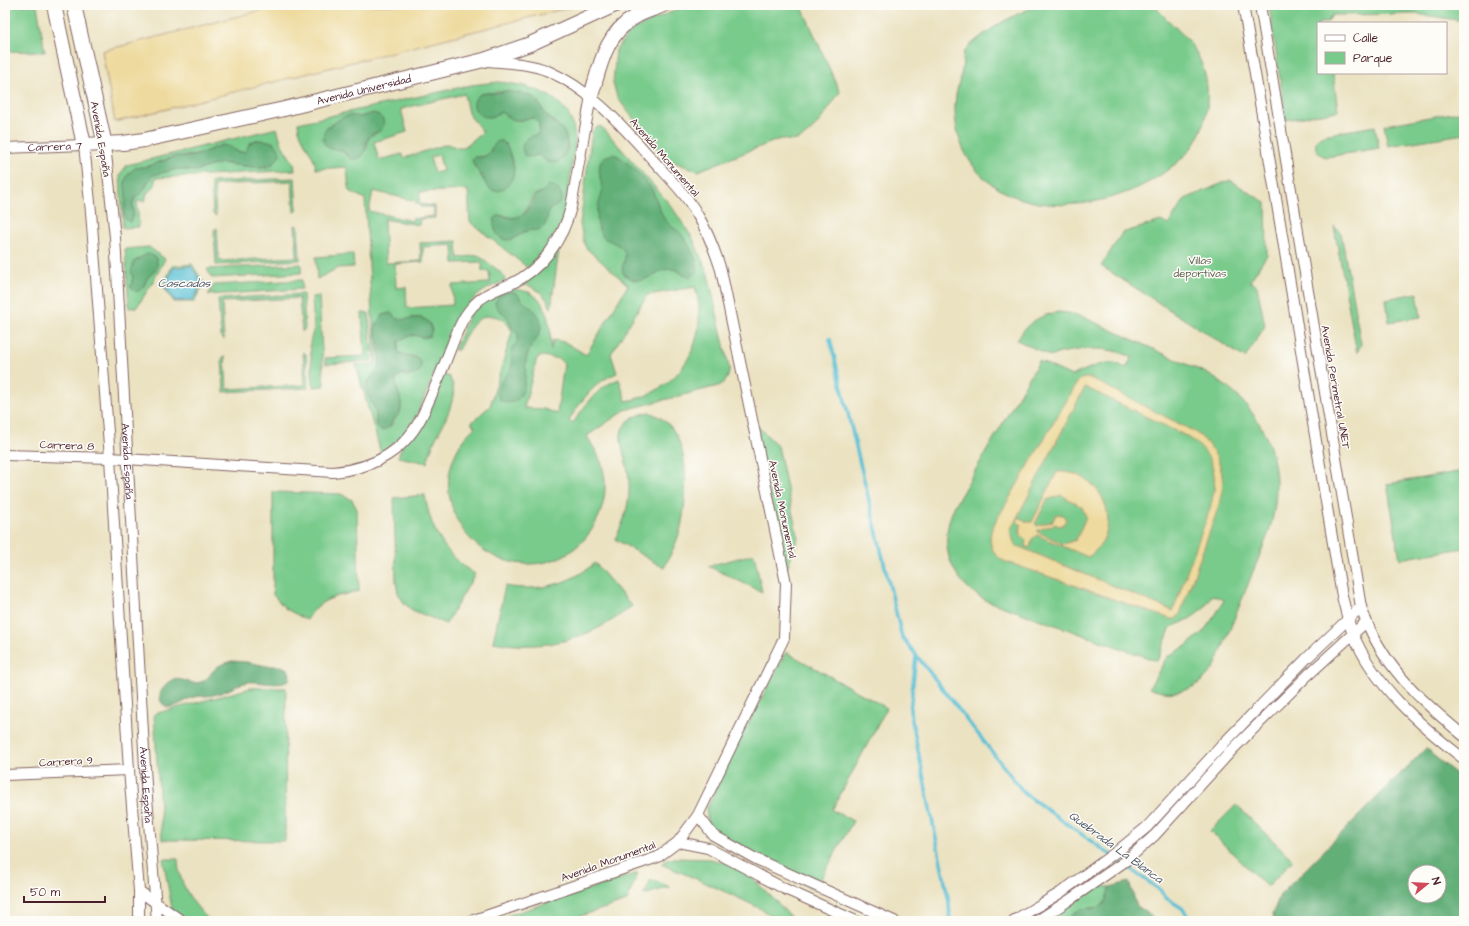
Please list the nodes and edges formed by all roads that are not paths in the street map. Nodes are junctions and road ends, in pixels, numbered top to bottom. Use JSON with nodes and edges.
{"nodes":[{"id":1,"x":54,"y":5,"type":"edge"},
{"id":2,"x":74,"y":5,"type":"edge"},
{"id":3,"x":615,"y":5,"type":"edge"},
{"id":4,"x":663,"y":5,"type":"edge"},
{"id":5,"x":1244,"y":5,"type":"edge"},
{"id":6,"x":1260,"y":5,"type":"edge"},
{"id":7,"x":484,"y":60,"type":"junction"},
{"id":8,"x":591,"y":96,"type":"junction"},
{"id":9,"x":1283,"y":141,"type":"junction"},
{"id":10,"x":1268,"y":144,"type":"junction"},
{"id":11,"x":84,"y":145,"type":"junction"},
{"id":12,"x":105,"y":145,"type":"junction"},
{"id":13,"x":5,"y":148,"type":"edge"},
{"id":14,"x":1287,"y":164,"type":"junction"},
{"id":15,"x":1272,"y":166,"type":"junction"},
{"id":16,"x":5,"y":455,"type":"edge"},
{"id":17,"x":110,"y":458,"type":"junction"},
{"id":18,"x":128,"y":460,"type":"junction"},
{"id":19,"x":1361,"y":607,"type":"junction"},
{"id":20,"x":1348,"y":618,"type":"junction"},
{"id":21,"x":1366,"y":622,"type":"junction"},
{"id":22,"x":1352,"y":634,"type":"junction"},
{"id":23,"x":1464,"y":736,"type":"edge"},
{"id":24,"x":1464,"y":759,"type":"edge"},
{"id":25,"x":129,"y":770,"type":"junction"},
{"id":26,"x":5,"y":775,"type":"edge"},
{"id":27,"x":698,"y":815,"type":"junction"},
{"id":28,"x":678,"y":842,"type":"junction"},
{"id":29,"x":819,"y":887,"type":"junction"},
{"id":30,"x":139,"y":891,"type":"junction"},
{"id":31,"x":812,"y":901,"type":"junction"},
{"id":32,"x":155,"y":902,"type":"junction"},
{"id":33,"x":139,"y":921,"type":"edge"},
{"id":34,"x":157,"y":921,"type":"edge"},
{"id":35,"x":182,"y":921,"type":"edge"},
{"id":36,"x":471,"y":921,"type":"edge"},
{"id":37,"x":856,"y":921,"type":"edge"},
{"id":38,"x":894,"y":921,"type":"edge"},
{"id":39,"x":1013,"y":921,"type":"edge"},
{"id":40,"x":1037,"y":921,"type":"edge"}],
"edges":[{"from":1,"to":11,"type":"street","name":"Avenida España"},
{"from":2,"to":12,"type":"street","name":"Avenida España"},
{"from":3,"to":7,"type":"street","name":"Avenida Universidad"},
{"from":4,"to":8,"type":"street"},
{"from":5,"to":10,"type":"street"},
{"from":6,"to":9,"type":"street","name":"Avenida Perimetral UNET"},
{"from":7,"to":8,"type":"street","name":"Avenida Monumental"},
{"from":7,"to":12,"type":"street","name":"Avenida Universidad"},
{"from":8,"to":18,"type":"street","name":"Carrera 8"},
{"from":8,"to":27,"type":"street","name":"Avenida Monumental"},
{"from":9,"to":10,"type":"street"},
{"from":9,"to":14,"type":"street","name":"Avenida Perimetral UNET"},
{"from":10,"to":15,"type":"street"},
{"from":11,"to":12,"type":"street","name":"Carrera 7"},
{"from":11,"to":13,"type":"street","name":"Carrera 7"},
{"from":11,"to":17,"type":"street","name":"Avenida España"},
{"from":12,"to":18,"type":"street","name":"Avenida España"},
{"from":14,"to":15,"type":"street"},
{"from":14,"to":19,"type":"street","name":"Avenida Perimetral UNET"},
{"from":15,"to":20,"type":"street"},
{"from":16,"to":17,"type":"street","name":"Carrera 8"},
{"from":17,"to":18,"type":"street","name":"Carrera 8"},
{"from":17,"to":25,"type":"street","name":"Avenida España"},
{"from":18,"to":32,"type":"street","name":"Avenida España"},
{"from":19,"to":20,"type":"street"},
{"from":19,"to":21,"type":"street","name":"Avenida Perimetral UNET"},
{"from":20,"to":22,"type":"street"},
{"from":20,"to":39,"type":"street"},
{"from":21,"to":22,"type":"street"},
{"from":21,"to":23,"type":"street","name":"Avenida Perimetral UNET"},
{"from":22,"to":24,"type":"street"},
{"from":22,"to":40,"type":"street"},
{"from":25,"to":26,"type":"street","name":"Carrera 9"},
{"from":25,"to":30,"type":"street","name":"Avenida España"},
{"from":27,"to":28,"type":"street","name":"Avenida Monumental"},
{"from":27,"to":29,"type":"street"},
{"from":28,"to":31,"type":"street"},
{"from":28,"to":36,"type":"street","name":"Avenida Monumental"},
{"from":29,"to":31,"type":"street"},
{"from":29,"to":38,"type":"street"},
{"from":30,"to":32,"type":"street"},
{"from":30,"to":33,"type":"street","name":"Avenida España"},
{"from":31,"to":37,"type":"street"},
{"from":32,"to":34,"type":"street","name":"Avenida España"},
{"from":32,"to":35,"type":"street"}]}
